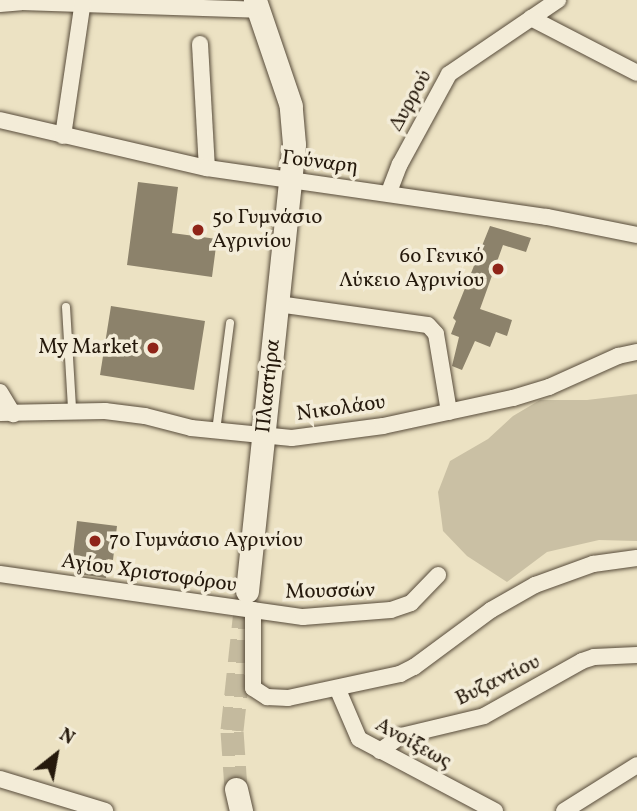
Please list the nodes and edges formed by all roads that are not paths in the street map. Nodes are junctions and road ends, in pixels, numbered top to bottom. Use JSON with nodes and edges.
{"nodes":[{"id":1,"x":558,"y":0,"type":"edge"},
{"id":2,"x":83,"y":2,"type":"edge"},
{"id":3,"x":0,"y":4,"type":"edge"},
{"id":4,"x":256,"y":5,"type":"edge"},
{"id":5,"x":531,"y":18,"type":"junction"},
{"id":6,"x":200,"y":44,"type":"dead end"},
{"id":7,"x":637,"y":73,"type":"edge"},
{"id":8,"x":0,"y":120,"type":"edge"},
{"id":9,"x":63,"y":136,"type":"junction"},
{"id":10,"x":207,"y":168,"type":"junction"},
{"id":11,"x":291,"y":181,"type":"junction"},
{"id":12,"x":389,"y":192,"type":"junction"},
{"id":13,"x":637,"y":235,"type":"edge"},
{"id":14,"x":278,"y":304,"type":"junction"},
{"id":15,"x":66,"y":307,"type":"dead end"},
{"id":16,"x":230,"y":323,"type":"dead end"},
{"id":17,"x":637,"y":352,"type":"edge"},
{"id":18,"x":0,"y":393,"type":"edge"},
{"id":19,"x":72,"y":409,"type":"junction"},
{"id":20,"x":449,"y":412,"type":"junction"},
{"id":21,"x":7,"y":414,"type":"edge"},
{"id":22,"x":215,"y":432,"type":"junction"},
{"id":23,"x":263,"y":437,"type":"junction"},
{"id":24,"x":637,"y":558,"type":"edge"},
{"id":25,"x":0,"y":574,"type":"edge"},
{"id":26,"x":438,"y":575,"type":"dead end"},
{"id":27,"x":250,"y":601,"type":"junction"},
{"id":28,"x":637,"y":656,"type":"edge"},
{"id":29,"x":338,"y":690,"type":"junction"},
{"id":30,"x":380,"y":751,"type":"junction"},
{"id":31,"x":637,"y":765,"type":"edge"},
{"id":32,"x":0,"y":779,"type":"edge"},
{"id":33,"x":105,"y":811,"type":"edge"},
{"id":34,"x":495,"y":811,"type":"edge"},
{"id":35,"x":564,"y":811,"type":"edge"}],
"edges":[{"from":1,"to":5,"type":"street","name":"Δυρρού"},
{"from":2,"to":3,"type":"street"},
{"from":2,"to":4,"type":"street"},
{"from":2,"to":9,"type":"street"},
{"from":4,"to":11,"type":"main road","name":"Πλαστήρα"},
{"from":5,"to":7,"type":"street"},
{"from":5,"to":12,"type":"street","name":"Δυρρού"},
{"from":6,"to":10,"type":"street"},
{"from":8,"to":9,"type":"street","name":"Γούναρη"},
{"from":9,"to":10,"type":"street","name":"Γούναρη"},
{"from":10,"to":11,"type":"street","name":"Γούναρη"},
{"from":11,"to":12,"type":"street","name":"Γούναρη"},
{"from":11,"to":14,"type":"main road","name":"Πλαστήρα"},
{"from":12,"to":13,"type":"street","name":"Γούναρη"},
{"from":14,"to":20,"type":"street"},
{"from":14,"to":23,"type":"main road","name":"Πλαστήρα"},
{"from":15,"to":19,"type":"lane"},
{"from":16,"to":22,"type":"lane"},
{"from":17,"to":20,"type":"street","name":"Νικολάου"},
{"from":18,"to":21,"type":"street"},
{"from":19,"to":21,"type":"street","name":"Νικολάου"},
{"from":19,"to":22,"type":"street","name":"Νικολάου"},
{"from":20,"to":23,"type":"street","name":"Νικολάου"},
{"from":22,"to":23,"type":"street","name":"Νικολάου"},
{"from":23,"to":27,"type":"main road","name":"Πλαστήρα"},
{"from":24,"to":29,"type":"street","name":"Αγίου Χριστοφόρου"},
{"from":25,"to":27,"type":"street","name":"Αγίου Χριστοφόρου"},
{"from":26,"to":27,"type":"street","name":"Μουσσών"},
{"from":27,"to":29,"type":"street","name":"Αγίου Χριστοφόρου"},
{"from":28,"to":30,"type":"street","name":"Βυζαντίου"},
{"from":29,"to":30,"type":"street","name":"Ανοίξεως"},
{"from":30,"to":34,"type":"street","name":"Ανοίξεως"},
{"from":31,"to":35,"type":"street"},
{"from":32,"to":33,"type":"street"}]}
